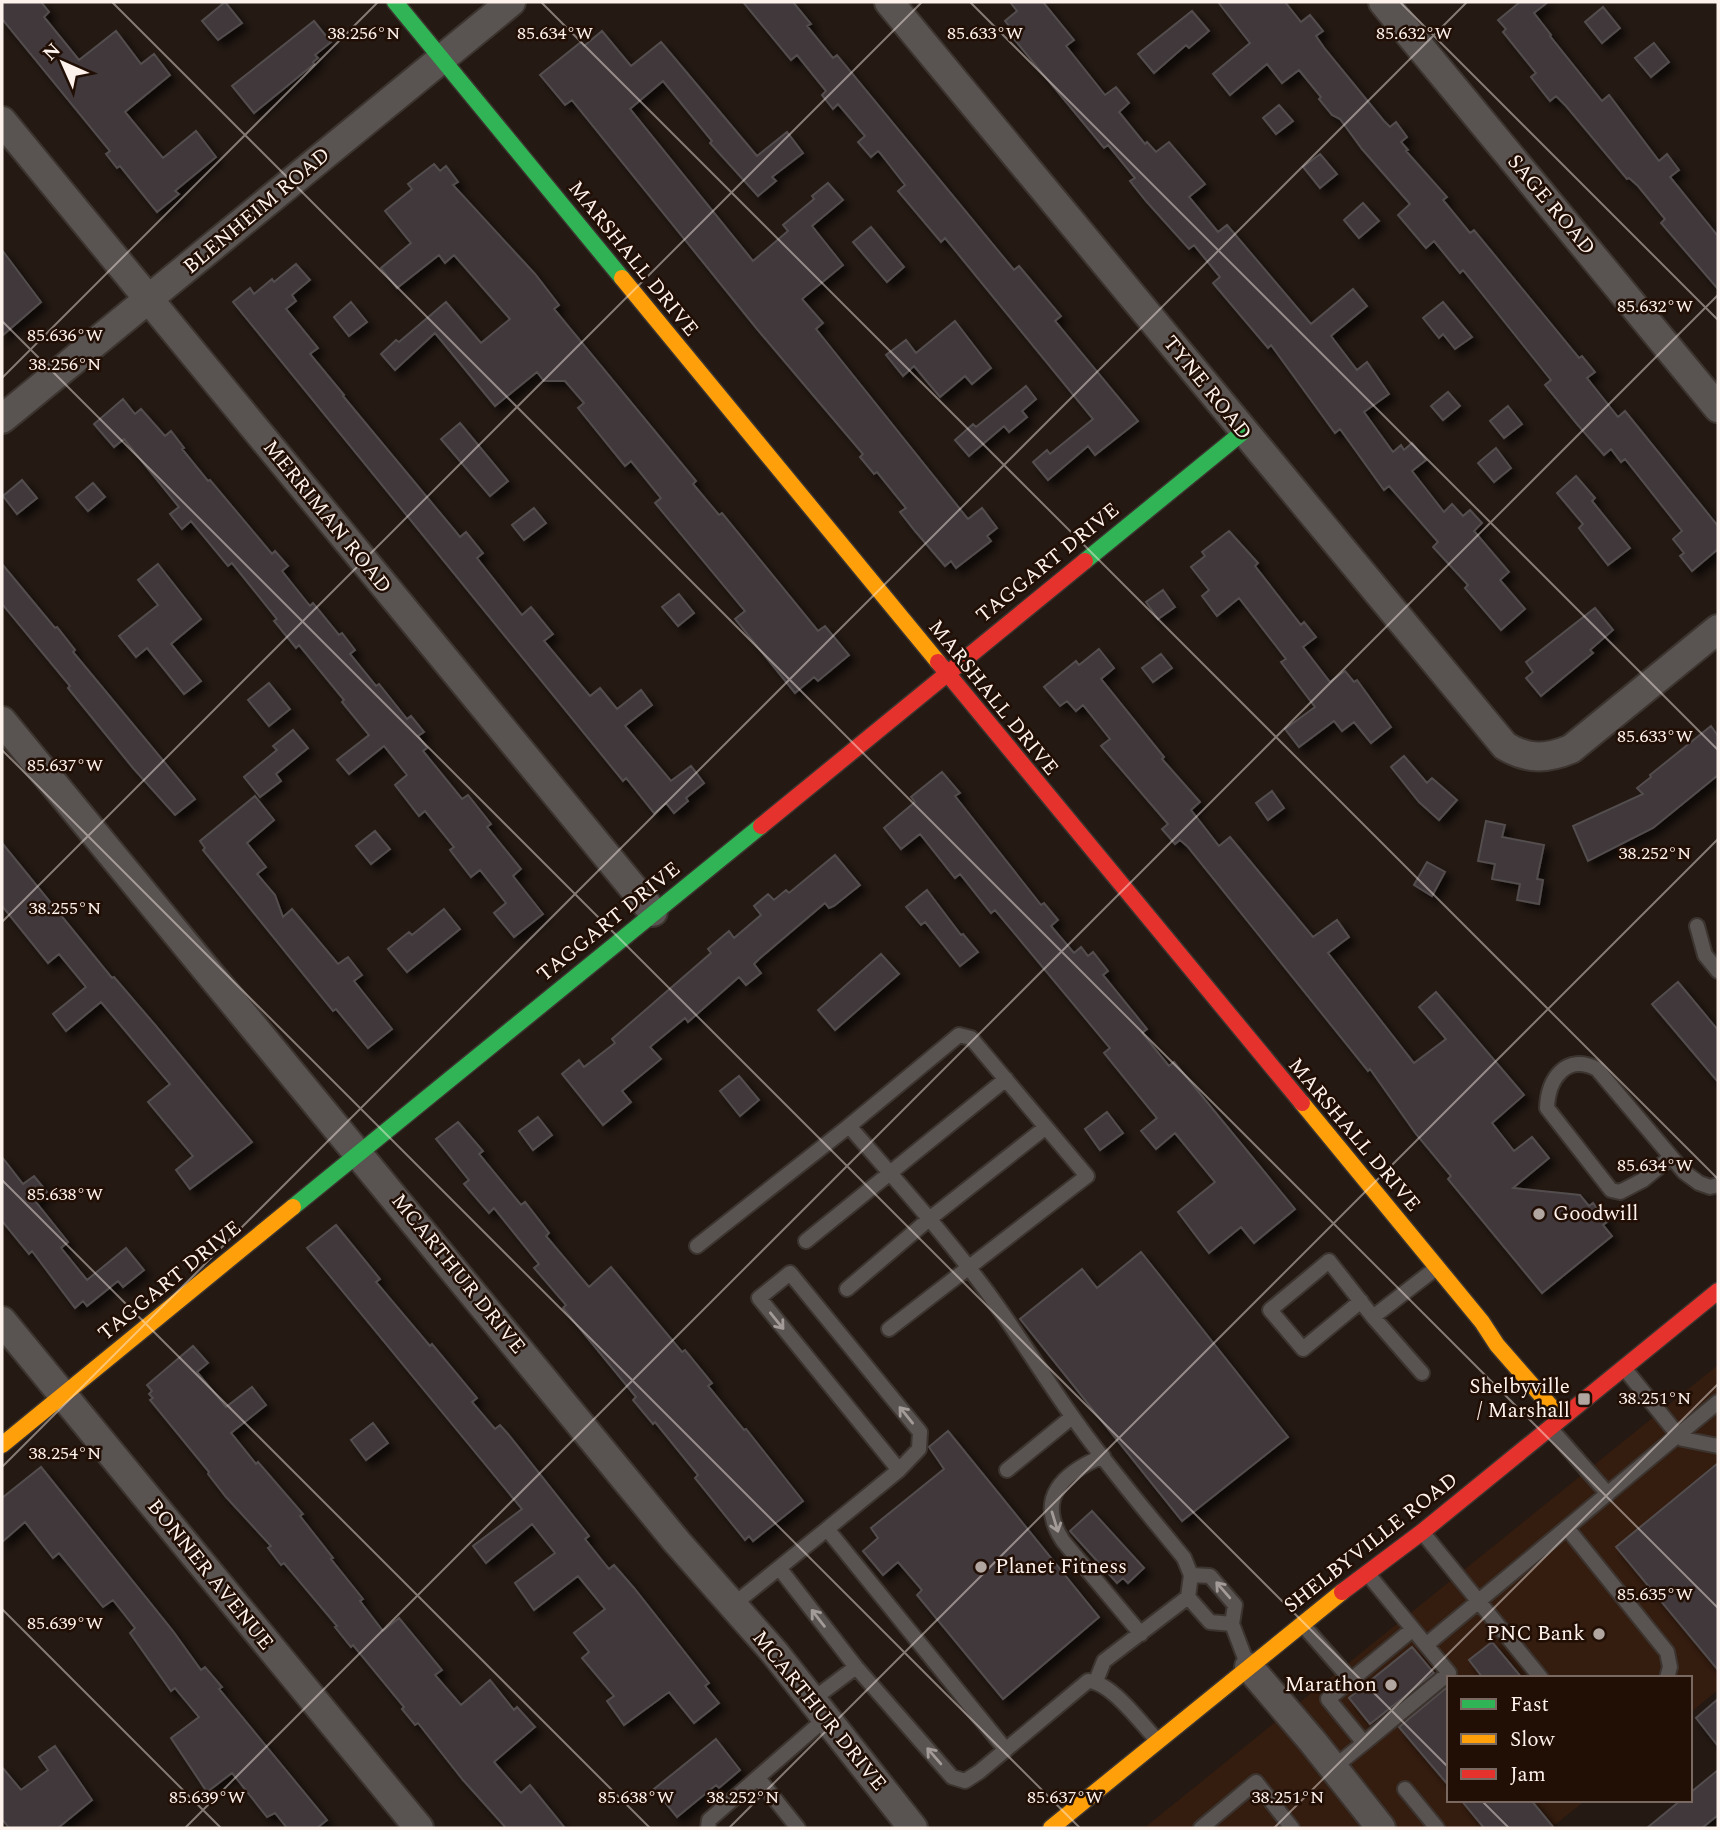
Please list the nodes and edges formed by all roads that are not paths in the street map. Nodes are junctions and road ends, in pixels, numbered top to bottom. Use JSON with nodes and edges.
{"nodes":[{"id":1,"x":395,"y":2,"type":"edge"},
{"id":2,"x":511,"y":2,"type":"edge"},
{"id":3,"x":889,"y":2,"type":"edge"},
{"id":4,"x":1383,"y":2,"type":"edge"},
{"id":5,"x":441,"y":58,"type":"junction"},
{"id":6,"x":2,"y":121,"type":"edge"},
{"id":7,"x":149,"y":300,"type":"junction"},
{"id":8,"x":1718,"y":408,"type":"edge"},
{"id":9,"x":2,"y":419,"type":"edge"},
{"id":10,"x":1243,"y":432,"type":"junction"},
{"id":11,"x":1718,"y":629,"type":"edge"},
{"id":12,"x":946,"y":673,"type":"junction"},
{"id":13,"x":2,"y":721,"type":"edge"},
{"id":14,"x":653,"y":912,"type":"junction"},
{"id":15,"x":1697,"y":926,"type":"dead end"},
{"id":16,"x":1718,"y":971,"type":"edge"},
{"id":17,"x":1006,"y":1079,"type":"junction"},
{"id":18,"x":849,"y":1126,"type":"junction"},
{"id":19,"x":1046,"y":1127,"type":"junction"},
{"id":20,"x":359,"y":1153,"type":"junction"},
{"id":21,"x":1671,"y":1157,"type":"junction"},
{"id":22,"x":890,"y":1174,"type":"junction"},
{"id":23,"x":1718,"y":1185,"type":"edge"},
{"id":24,"x":928,"y":1220,"type":"junction"},
{"id":25,"x":806,"y":1241,"type":"dead end"},
{"id":26,"x":697,"y":1246,"type":"dead end"},
{"id":27,"x":969,"y":1268,"type":"junction"},
{"id":28,"x":1437,"y":1268,"type":"junction"},
{"id":29,"x":847,"y":1289,"type":"dead end"},
{"id":30,"x":1718,"y":1291,"type":"edge"},
{"id":31,"x":1361,"y":1301,"type":"junction"},
{"id":32,"x":1373,"y":1317,"type":"junction"},
{"id":33,"x":2,"y":1321,"type":"edge"},
{"id":34,"x":889,"y":1329,"type":"dead end"},
{"id":35,"x":1624,"y":1367,"type":"junction"},
{"id":36,"x":1422,"y":1373,"type":"dead end"},
{"id":37,"x":63,"y":1396,"type":"junction"},
{"id":38,"x":1718,"y":1402,"type":"edge"},
{"id":39,"x":1072,"y":1417,"type":"junction"},
{"id":40,"x":1555,"y":1423,"type":"junction"},
{"id":41,"x":1678,"y":1435,"type":"junction"},
{"id":42,"x":2,"y":1445,"type":"edge"},
{"id":43,"x":1718,"y":1446,"type":"edge"},
{"id":44,"x":1103,"y":1456,"type":"junction"},
{"id":45,"x":899,"y":1470,"type":"junction"},
{"id":46,"x":1007,"y":1470,"type":"dead end"},
{"id":47,"x":1608,"y":1494,"type":"junction"},
{"id":48,"x":1567,"y":1528,"type":"junction"},
{"id":49,"x":827,"y":1529,"type":"junction"},
{"id":50,"x":1422,"y":1532,"type":"junction"},
{"id":51,"x":780,"y":1569,"type":"junction"},
{"id":52,"x":1366,"y":1572,"type":"junction"},
{"id":53,"x":1191,"y":1575,"type":"junction"},
{"id":54,"x":1188,"y":1597,"type":"junction"},
{"id":55,"x":1479,"y":1601,"type":"junction"},
{"id":56,"x":733,"y":1605,"type":"junction"},
{"id":57,"x":1232,"y":1623,"type":"junction"},
{"id":58,"x":1302,"y":1623,"type":"junction"},
{"id":59,"x":1413,"y":1629,"type":"junction"},
{"id":60,"x":1141,"y":1634,"type":"junction"},
{"id":61,"x":1426,"y":1645,"type":"junction"},
{"id":62,"x":856,"y":1667,"type":"junction"},
{"id":63,"x":1249,"y":1667,"type":"junction"},
{"id":64,"x":1539,"y":1676,"type":"edge"},
{"id":65,"x":1668,"y":1676,"type":"edge"},
{"id":66,"x":1351,"y":1680,"type":"junction"},
{"id":67,"x":1096,"y":1681,"type":"junction"},
{"id":68,"x":819,"y":1709,"type":"junction"},
{"id":69,"x":1158,"y":1741,"type":"junction"},
{"id":70,"x":1364,"y":1743,"type":"junction"},
{"id":71,"x":1006,"y":1749,"type":"junction"},
{"id":72,"x":1334,"y":1768,"type":"junction"},
{"id":73,"x":758,"y":1779,"type":"junction"},
{"id":74,"x":1405,"y":1790,"type":"dead end"},
{"id":75,"x":419,"y":1828,"type":"edge"},
{"id":76,"x":708,"y":1828,"type":"edge"},
{"id":77,"x":798,"y":1828,"type":"edge"},
{"id":78,"x":913,"y":1828,"type":"edge"},
{"id":79,"x":1052,"y":1828,"type":"edge"},
{"id":80,"x":1201,"y":1828,"type":"edge"},
{"id":81,"x":1292,"y":1828,"type":"edge"},
{"id":82,"x":1381,"y":1828,"type":"edge"},
{"id":83,"x":1437,"y":1828,"type":"edge"}],
"edges":[{"from":1,"to":5,"type":"street","name":"MARSHALL DRIVE"},
{"from":2,"to":5,"type":"street","name":"BLENHEIM ROAD"},
{"from":3,"to":10,"type":"street","name":"TYNE ROAD"},
{"from":4,"to":8,"type":"street","name":"SAGE ROAD"},
{"from":5,"to":7,"type":"street","name":"BLENHEIM ROAD"},
{"from":5,"to":12,"type":"street","name":"MARSHALL DRIVE"},
{"from":6,"to":7,"type":"street","name":"MERRIMAN ROAD"},
{"from":7,"to":9,"type":"street","name":"BLENHEIM ROAD"},
{"from":7,"to":14,"type":"street","name":"MERRIMAN ROAD"},
{"from":10,"to":11,"type":"street","name":"TYNE ROAD"},
{"from":10,"to":12,"type":"street","name":"TAGGART DRIVE"},
{"from":12,"to":14,"type":"street","name":"TAGGART DRIVE"},
{"from":12,"to":28,"type":"street","name":"MARSHALL DRIVE"},
{"from":13,"to":20,"type":"street","name":"MCARTHUR DRIVE"},
{"from":14,"to":20,"type":"street","name":"TAGGART DRIVE"},
{"from":15,"to":16,"type":"lane"},
{"from":17,"to":18,"type":"lane"},
{"from":17,"to":19,"type":"lane"},
{"from":17,"to":22,"type":"lane"},
{"from":18,"to":22,"type":"lane"},
{"from":18,"to":26,"type":"lane"},
{"from":19,"to":24,"type":"lane"},
{"from":19,"to":27,"type":"lane"},
{"from":20,"to":37,"type":"street","name":"TAGGART DRIVE"},
{"from":20,"to":56,"type":"street","name":"MCARTHUR DRIVE"},
{"from":21,"to":21,"type":"lane"},
{"from":21,"to":23,"type":"lane"},
{"from":22,"to":24,"type":"lane"},
{"from":22,"to":25,"type":"lane"},
{"from":24,"to":27,"type":"lane"},
{"from":24,"to":29,"type":"lane"},
{"from":27,"to":34,"type":"lane"},
{"from":27,"to":39,"type":"lane"},
{"from":28,"to":32,"type":"lane"},
{"from":28,"to":40,"type":"street","name":"MARSHALL DRIVE"},
{"from":30,"to":35,"type":"street","name":"SHELBYVILLE ROAD"},
{"from":31,"to":31,"type":"lane"},
{"from":31,"to":32,"type":"lane"},
{"from":32,"to":36,"type":"lane"},
{"from":33,"to":37,"type":"street","name":"BONNER AVENUE"},
{"from":35,"to":40,"type":"street","name":"SHELBYVILLE ROAD"},
{"from":35,"to":41,"type":"lane"},
{"from":37,"to":42,"type":"street","name":"TAGGART DRIVE"},
{"from":37,"to":75,"type":"street","name":"BONNER AVENUE"},
{"from":38,"to":41,"type":"lane"},
{"from":39,"to":44,"type":"lane"},
{"from":39,"to":46,"type":"lane"},
{"from":40,"to":47,"type":"lane"},
{"from":40,"to":50,"type":"street","name":"SHELBYVILLE ROAD"},
{"from":41,"to":43,"type":"lane"},
{"from":41,"to":47,"type":"lane"},
{"from":44,"to":53,"type":"lane"},
{"from":44,"to":60,"type":"lane","one_way":true},
{"from":45,"to":45,"type":"lane","one_way":true},
{"from":45,"to":49,"type":"lane"},
{"from":47,"to":48,"type":"lane"},
{"from":48,"to":55,"type":"lane"},
{"from":48,"to":65,"type":"lane"},
{"from":49,"to":51,"type":"lane"},
{"from":49,"to":71,"type":"lane"},
{"from":50,"to":52,"type":"street","name":"SHELBYVILLE ROAD"},
{"from":50,"to":55,"type":"lane"},
{"from":51,"to":56,"type":"lane"},
{"from":62,"to":51,"type":"lane","one_way":true},
{"from":52,"to":58,"type":"street","name":"SHELBYVILLE ROAD"},
{"from":52,"to":59,"type":"lane"},
{"from":53,"to":54,"type":"lane"},
{"from":57,"to":53,"type":"lane","one_way":true},
{"from":54,"to":57,"type":"lane"},
{"from":54,"to":60,"type":"lane"},
{"from":55,"to":61,"type":"lane"},
{"from":55,"to":64,"type":"lane"},
{"from":56,"to":68,"type":"street","name":"MCARTHUR DRIVE"},
{"from":57,"to":63,"type":"lane"},
{"from":58,"to":63,"type":"street","name":"SHELBYVILLE ROAD"},
{"from":58,"to":66,"type":"lane"},
{"from":59,"to":61,"type":"lane"},
{"from":59,"to":66,"type":"lane"},
{"from":60,"to":67,"type":"lane"},
{"from":61,"to":70,"type":"lane"},
{"from":62,"to":68,"type":"lane"},
{"from":71,"to":62,"type":"lane","one_way":true},
{"from":63,"to":69,"type":"street","name":"SHELBYVILLE ROAD"},
{"from":63,"to":72,"type":"street"},
{"from":66,"to":70,"type":"lane"},
{"from":67,"to":69,"type":"lane"},
{"from":67,"to":71,"type":"lane"},
{"from":68,"to":73,"type":"lane"},
{"from":68,"to":78,"type":"street","name":"MCARTHUR DRIVE"},
{"from":69,"to":79,"type":"street","name":"SHELBYVILLE ROAD"},
{"from":70,"to":72,"type":"lane"},
{"from":72,"to":82,"type":"street"},
{"from":73,"to":76,"type":"lane"},
{"from":73,"to":77,"type":"lane"},
{"from":74,"to":83,"type":"lane"},
{"from":80,"to":81,"type":"lane"}]}
